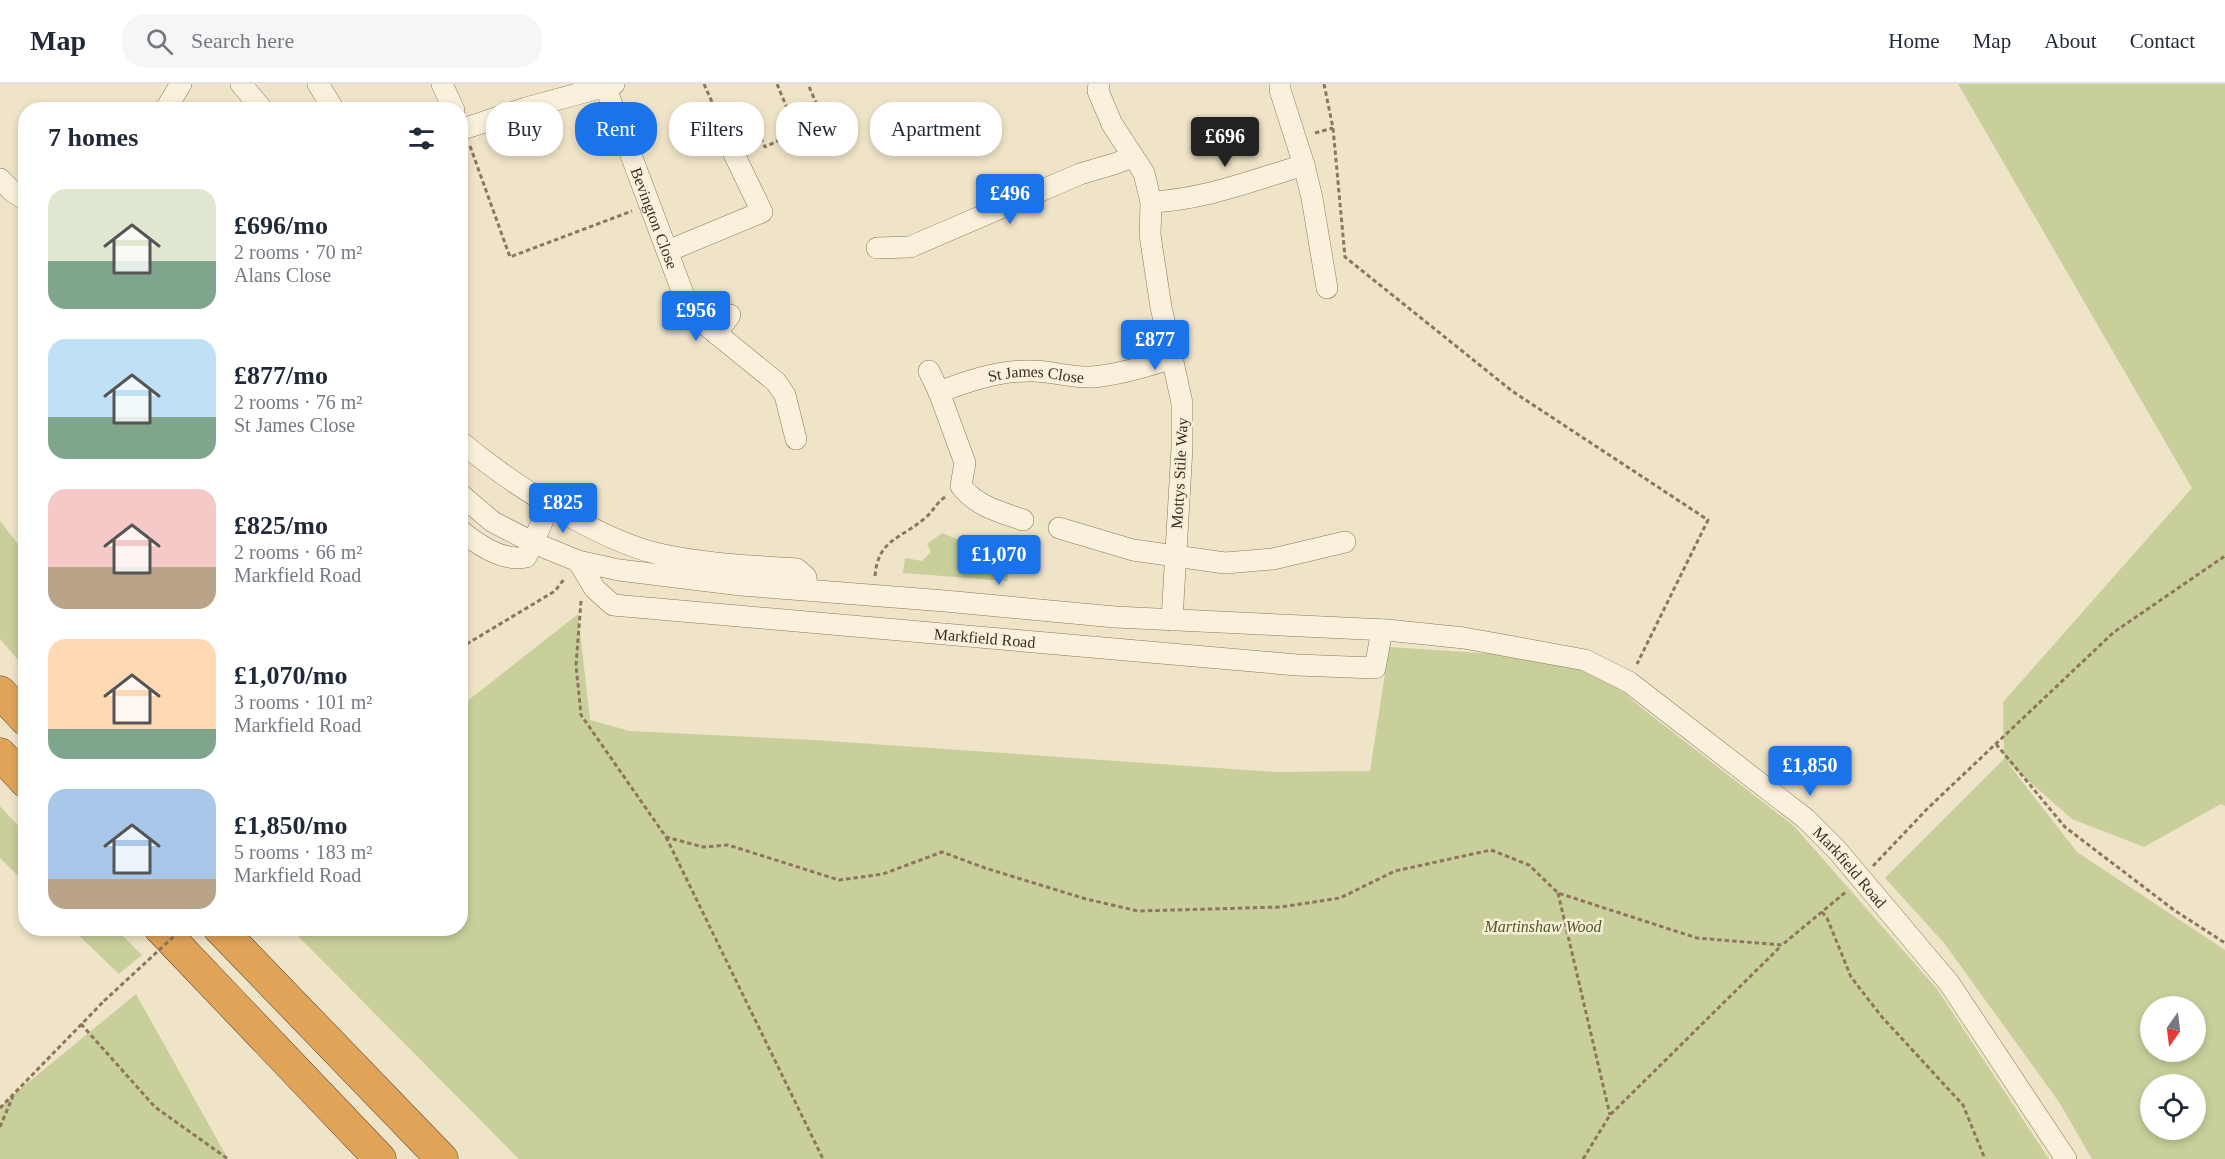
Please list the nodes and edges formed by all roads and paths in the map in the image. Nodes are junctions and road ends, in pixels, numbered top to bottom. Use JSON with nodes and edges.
{"nodes":[{"id":1,"x":181,"y":84,"type":"edge"},
{"id":2,"x":241,"y":84,"type":"edge"},
{"id":3,"x":318,"y":84,"type":"edge"},
{"id":4,"x":442,"y":84,"type":"edge"},
{"id":5,"x":704,"y":84,"type":"edge"},
{"id":6,"x":777,"y":84,"type":"edge"},
{"id":7,"x":808,"y":84,"type":"edge"},
{"id":8,"x":1099,"y":84,"type":"edge"},
{"id":9,"x":1280,"y":84,"type":"edge"},
{"id":10,"x":1324,"y":84,"type":"edge"},
{"id":11,"x":610,"y":85,"type":"edge"},
{"id":12,"x":170,"y":102,"type":"edge"},
{"id":13,"x":256,"y":102,"type":"edge"},
{"id":14,"x":329,"y":102,"type":"edge"},
{"id":15,"x":450,"y":102,"type":"edge"},
{"id":16,"x":712,"y":102,"type":"edge"},
{"id":17,"x":784,"y":102,"type":"edge"},
{"id":18,"x":816,"y":102,"type":"edge"},
{"id":19,"x":468,"y":125,"type":"edge"},
{"id":20,"x":468,"y":143,"type":"edge"},
{"id":21,"x":735,"y":156,"type":"edge"},
{"id":22,"x":1132,"y":156,"type":"junction"},
{"id":23,"x":1304,"y":165,"type":"junction"},
{"id":24,"x":0,"y":179,"type":"edge"},
{"id":25,"x":18,"y":195,"type":"edge"},
{"id":26,"x":1151,"y":202,"type":"junction"},
{"id":27,"x":650,"y":204,"type":"junction"},
{"id":28,"x":877,"y":248,"type":"dead end"},
{"id":29,"x":668,"y":251,"type":"junction"},
{"id":30,"x":1327,"y":288,"type":"dead end"},
{"id":31,"x":730,"y":315,"type":"dead end"},
{"id":32,"x":716,"y":334,"type":"junction"},
{"id":33,"x":1172,"y":358,"type":"junction"},
{"id":34,"x":929,"y":371,"type":"dead end"},
{"id":35,"x":939,"y":392,"type":"junction"},
{"id":36,"x":796,"y":439,"type":"dead end"},
{"id":37,"x":468,"y":448,"type":"edge"},
{"id":38,"x":961,"y":486,"type":"junction"},
{"id":39,"x":468,"y":501,"type":"edge"},
{"id":40,"x":550,"y":505,"type":"junction"},
{"id":41,"x":1023,"y":520,"type":"dead end"},
{"id":42,"x":1059,"y":528,"type":"dead end"},
{"id":43,"x":468,"y":537,"type":"edge"},
{"id":44,"x":1345,"y":542,"type":"dead end"},
{"id":45,"x":534,"y":543,"type":"junction"},
{"id":46,"x":2225,"y":556,"type":"edge"},
{"id":47,"x":1175,"y":557,"type":"junction"},
{"id":48,"x":578,"y":561,"type":"junction"},
{"id":49,"x":807,"y":589,"type":"junction"},
{"id":50,"x":875,"y":595,"type":"junction"},
{"id":51,"x":582,"y":596,"type":"dead end"},
{"id":52,"x":1172,"y":620,"type":"junction"},
{"id":53,"x":1382,"y":630,"type":"junction"},
{"id":54,"x":468,"y":643,"type":"edge"},
{"id":55,"x":1629,"y":682,"type":"junction"},
{"id":56,"x":0,"y":692,"type":"edge"},
{"id":57,"x":18,"y":711,"type":"edge"},
{"id":58,"x":1996,"y":744,"type":"junction"},
{"id":59,"x":0,"y":754,"type":"edge"},
{"id":60,"x":18,"y":773,"type":"edge"},
{"id":61,"x":666,"y":837,"type":"junction"},
{"id":62,"x":1861,"y":879,"type":"junction"},
{"id":63,"x":1558,"y":893,"type":"junction"},
{"id":64,"x":1822,"y":912,"type":"junction"},
{"id":65,"x":168,"y":936,"type":"edge"},
{"id":66,"x":174,"y":936,"type":"edge"},
{"id":67,"x":227,"y":936,"type":"edge"},
{"id":68,"x":2225,"y":943,"type":"edge"},
{"id":69,"x":1782,"y":945,"type":"junction"},
{"id":70,"x":81,"y":1024,"type":"junction"},
{"id":71,"x":14,"y":1095,"type":"junction"},
{"id":72,"x":0,"y":1108,"type":"edge"},
{"id":73,"x":1610,"y":1115,"type":"junction"},
{"id":74,"x":0,"y":1127,"type":"edge"},
{"id":75,"x":228,"y":1159,"type":"edge"},
{"id":76,"x":380,"y":1159,"type":"edge"},
{"id":77,"x":442,"y":1159,"type":"edge"},
{"id":78,"x":823,"y":1159,"type":"edge"},
{"id":79,"x":1583,"y":1159,"type":"edge"},
{"id":80,"x":1985,"y":1159,"type":"edge"},
{"id":81,"x":2066,"y":1159,"type":"edge"}],
"edges":[{"from":1,"to":12,"type":"street"},
{"from":2,"to":13,"type":"street"},
{"from":3,"to":14,"type":"street"},
{"from":4,"to":15,"type":"street"},
{"from":5,"to":16,"type":"path"},
{"from":6,"to":17,"type":"path"},
{"from":7,"to":18,"type":"path"},
{"from":8,"to":22,"type":"street","name":"Mottys Stile Way"},
{"from":9,"to":23,"type":"street"},
{"from":10,"to":55,"type":"path"},
{"from":11,"to":19,"type":"street"},
{"from":11,"to":27,"type":"street","name":"Bevington Close"},
{"from":20,"to":27,"type":"path"},
{"from":21,"to":29,"type":"street"},
{"from":22,"to":26,"type":"street","name":"Mottys Stile Way"},
{"from":22,"to":28,"type":"street"},
{"from":23,"to":26,"type":"street"},
{"from":23,"to":30,"type":"street"},
{"from":24,"to":25,"type":"street"},
{"from":26,"to":33,"type":"street","name":"Mottys Stile Way"},
{"from":27,"to":29,"type":"street","name":"Bevington Close"},
{"from":29,"to":32,"type":"street","name":"Bevington Close"},
{"from":31,"to":32,"type":"street"},
{"from":32,"to":36,"type":"street","name":"Bevington Close"},
{"from":33,"to":35,"type":"street","name":"St James Close"},
{"from":33,"to":47,"type":"street","name":"Mottys Stile Way"},
{"from":34,"to":35,"type":"street"},
{"from":35,"to":38,"type":"street"},
{"from":37,"to":40,"type":"street"},
{"from":38,"to":41,"type":"street"},
{"from":38,"to":50,"type":"path"},
{"from":39,"to":45,"type":"street","name":"Markfield Road"},
{"from":40,"to":45,"type":"street"},
{"from":40,"to":49,"type":"street"},
{"from":42,"to":47,"type":"street"},
{"from":43,"to":45,"type":"street"},
{"from":44,"to":47,"type":"street"},
{"from":45,"to":48,"type":"street","name":"Markfield Road"},
{"from":46,"to":58,"type":"path"},
{"from":47,"to":52,"type":"street","name":"Mottys Stile Way"},
{"from":48,"to":49,"type":"street","name":"Markfield Road"},
{"from":48,"to":53,"type":"street","name":"Markfield Road"},
{"from":48,"to":54,"type":"path"},
{"from":49,"to":50,"type":"street","name":"Markfield Road"},
{"from":50,"to":52,"type":"street","name":"Markfield Road"},
{"from":51,"to":61,"type":"path"},
{"from":52,"to":53,"type":"street","name":"Markfield Road"},
{"from":53,"to":55,"type":"street","name":"Markfield Road"},
{"from":55,"to":62,"type":"street","name":"Markfield Road"},
{"from":56,"to":57,"type":"highway"},
{"from":58,"to":62,"type":"path"},
{"from":58,"to":68,"type":"path"},
{"from":59,"to":60,"type":"highway"},
{"from":61,"to":63,"type":"path"},
{"from":61,"to":78,"type":"path"},
{"from":62,"to":64,"type":"path"},
{"from":62,"to":81,"type":"street","name":"Markfield Road"},
{"from":63,"to":69,"type":"path"},
{"from":63,"to":73,"type":"path"},
{"from":64,"to":69,"type":"path"},
{"from":64,"to":80,"type":"path"},
{"from":65,"to":76,"type":"highway"},
{"from":66,"to":70,"type":"path","bridge":true},
{"from":67,"to":77,"type":"highway"},
{"from":69,"to":73,"type":"path"},
{"from":70,"to":71,"type":"path"},
{"from":70,"to":75,"type":"path"},
{"from":71,"to":72,"type":"path"},
{"from":71,"to":74,"type":"path"},
{"from":73,"to":79,"type":"path"}]}
